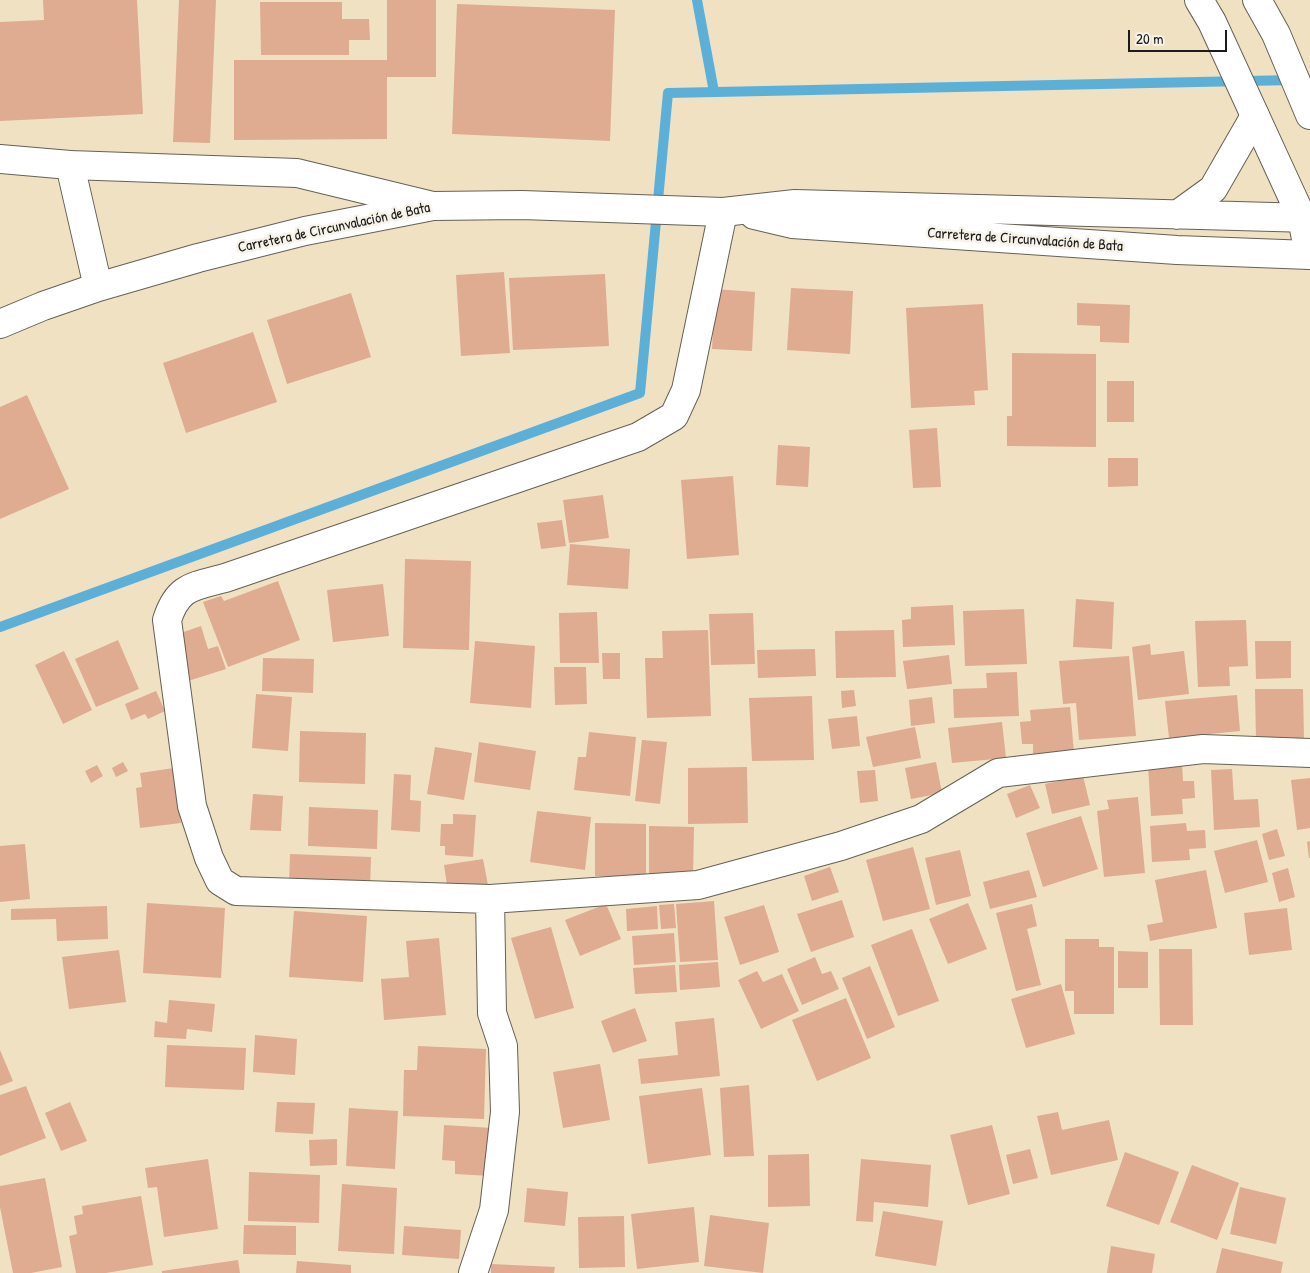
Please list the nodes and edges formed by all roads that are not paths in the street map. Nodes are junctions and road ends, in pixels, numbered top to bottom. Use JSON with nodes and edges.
{"nodes":[{"id":1,"x":1257,"y":0,"type":"edge"},
{"id":2,"x":1206,"y":11,"type":"edge"},
{"id":3,"x":1253,"y":112,"type":"junction"},
{"id":4,"x":1310,"y":115,"type":"edge"},
{"id":5,"x":0,"y":159,"type":"edge"},
{"id":6,"x":70,"y":165,"type":"junction"},
{"id":7,"x":433,"y":206,"type":"junction"},
{"id":8,"x":721,"y":211,"type":"junction"},
{"id":9,"x":1178,"y":215,"type":"junction"},
{"id":10,"x":1306,"y":218,"type":"edge"},
{"id":11,"x":1309,"y":255,"type":"edge"},
{"id":12,"x":98,"y":287,"type":"junction"},
{"id":13,"x":0,"y":324,"type":"edge"},
{"id":14,"x":1310,"y":753,"type":"edge"},
{"id":15,"x":490,"y":899,"type":"junction"},
{"id":16,"x":473,"y":1273,"type":"edge"}],
"edges":[{"from":1,"to":4,"type":"street"},
{"from":2,"to":3,"type":"street"},
{"from":3,"to":9,"type":"street"},
{"from":3,"to":10,"type":"street"},
{"from":5,"to":6,"type":"street"},
{"from":6,"to":7,"type":"street"},
{"from":6,"to":12,"type":"street"},
{"from":7,"to":8,"type":"street","name":"Carretera de Circunvalación de Bata"},
{"from":7,"to":12,"type":"street","name":"Carretera de Circunvalación de Bata"},
{"from":8,"to":9,"type":"street","name":"Carretera de Circunvalación de Bata"},
{"from":8,"to":11,"type":"street","name":"Carretera de Circunvalación de Bata"},
{"from":8,"to":15,"type":"street"},
{"from":9,"to":10,"type":"street","name":"Carretera de Circunvalación de Bata"},
{"from":10,"to":11,"type":"street"},
{"from":12,"to":13,"type":"street","name":"Carretera de Circunvalación de Bata"},
{"from":14,"to":15,"type":"street"},
{"from":15,"to":16,"type":"street"}]}
